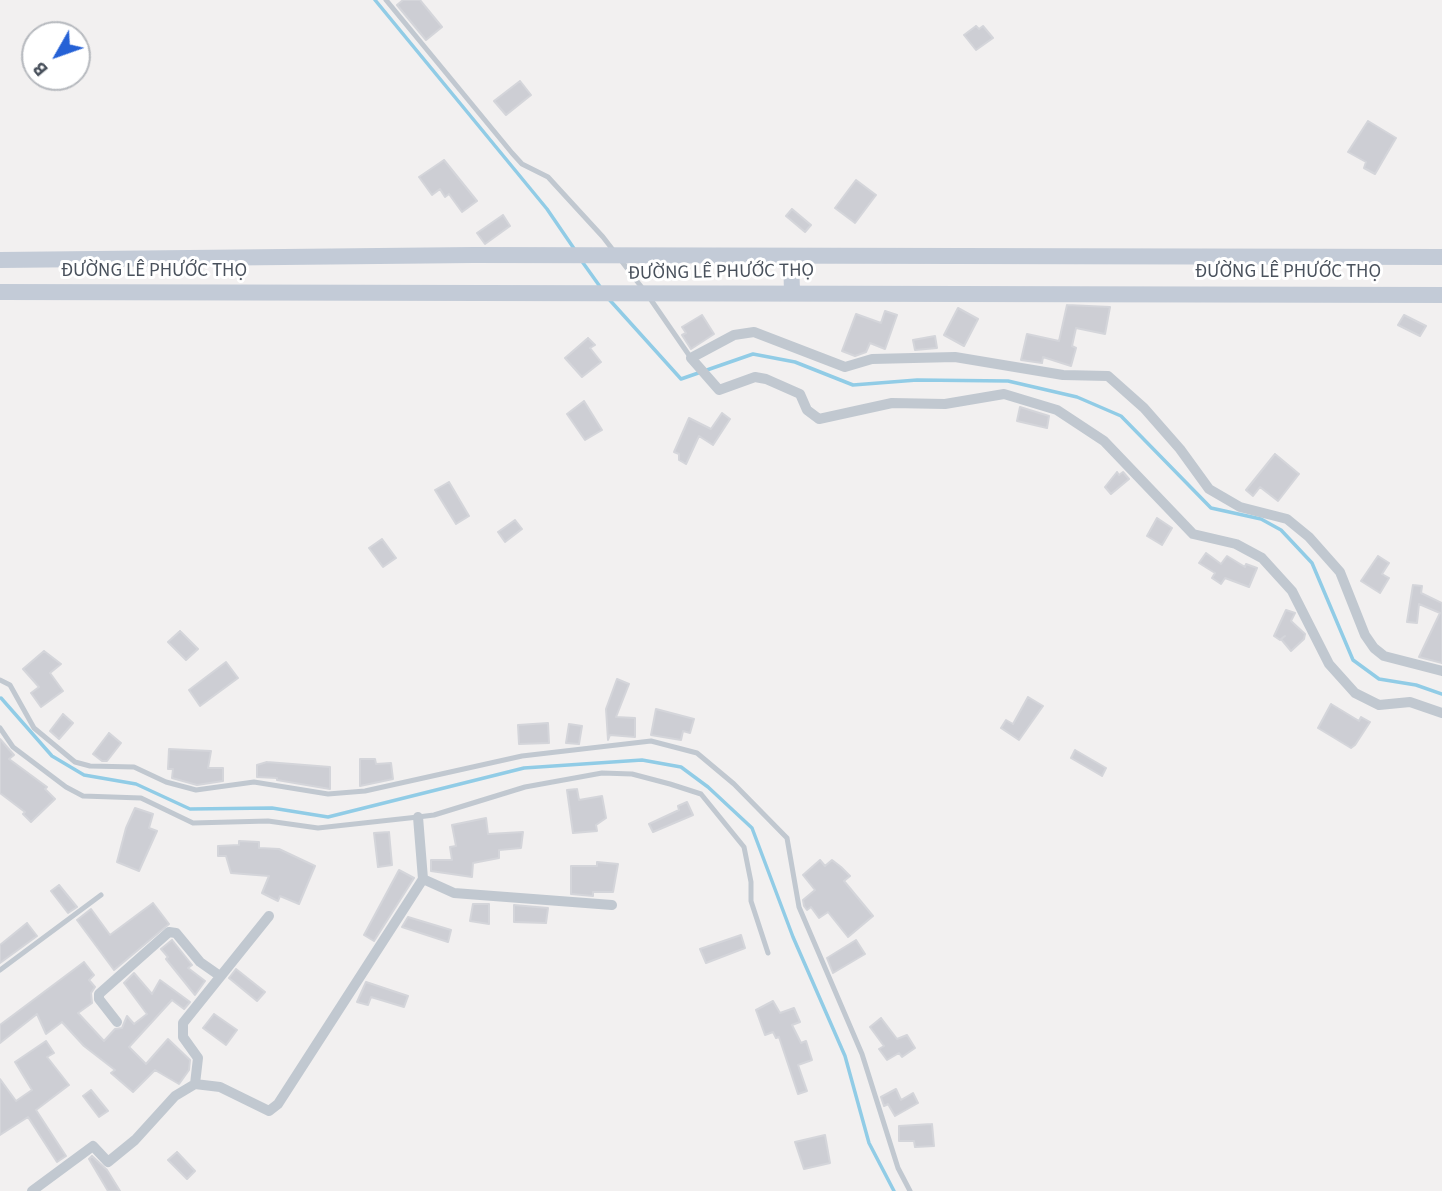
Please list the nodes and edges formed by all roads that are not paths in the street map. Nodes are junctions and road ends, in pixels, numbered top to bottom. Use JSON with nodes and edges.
{"nodes":[{"id":1,"x":386,"y":0,"type":"edge"},
{"id":2,"x":791,"y":256,"type":"junction"},
{"id":3,"x":1442,"y":257,"type":"edge"},
{"id":4,"x":0,"y":260,"type":"edge"},
{"id":5,"x":24,"y":260,"type":"junction"},
{"id":6,"x":0,"y":292,"type":"edge"},
{"id":7,"x":22,"y":292,"type":"junction"},
{"id":8,"x":792,"y":292,"type":"junction"},
{"id":9,"x":1442,"y":295,"type":"edge"},
{"id":10,"x":694,"y":361,"type":"junction"},
{"id":11,"x":1442,"y":671,"type":"edge"},
{"id":12,"x":0,"y":680,"type":"edge"},
{"id":13,"x":1442,"y":713,"type":"edge"},
{"id":14,"x":0,"y":728,"type":"edge"},
{"id":15,"x":418,"y":817,"type":"junction"},
{"id":16,"x":423,"y":879,"type":"junction"},
{"id":17,"x":101,"y":895,"type":"dead end"},
{"id":18,"x":612,"y":905,"type":"dead end"},
{"id":19,"x":269,"y":916,"type":"dead end"},
{"id":20,"x":768,"y":953,"type":"dead end"},
{"id":21,"x":0,"y":970,"type":"edge"},
{"id":22,"x":220,"y":976,"type":"junction"},
{"id":23,"x":117,"y":1022,"type":"dead end"},
{"id":24,"x":195,"y":1084,"type":"junction"},
{"id":25,"x":32,"y":1191,"type":"edge"},
{"id":26,"x":910,"y":1191,"type":"edge"}],
"edges":[{"from":1,"to":10,"type":"lane"},
{"from":2,"to":3,"type":"street","name":"ĐƯỜNG LÊ PHƯỚC THỌ"},
{"from":2,"to":5,"type":"street","name":"ĐƯỜNG LÊ PHƯỚC THỌ"},
{"from":2,"to":8,"type":"street"},
{"from":4,"to":5,"type":"street","name":"ĐƯỜNG LÊ PHƯỚC THỌ"},
{"from":5,"to":7,"type":"street"},
{"from":6,"to":7,"type":"street","name":"ĐƯỜNG LÊ PHƯỚC THỌ"},
{"from":7,"to":8,"type":"street","name":"ĐƯỜNG LÊ PHƯỚC THỌ"},
{"from":8,"to":9,"type":"street","name":"ĐƯỜNG LÊ PHƯỚC THỌ"},
{"from":10,"to":11,"type":"street"},
{"from":10,"to":13,"type":"street"},
{"from":12,"to":26,"type":"lane"},
{"from":14,"to":15,"type":"lane"},
{"from":15,"to":16,"type":"street"},
{"from":15,"to":20,"type":"lane"},
{"from":16,"to":18,"type":"street"},
{"from":16,"to":24,"type":"street"},
{"from":17,"to":21,"type":"lane"},
{"from":19,"to":22,"type":"street"},
{"from":22,"to":23,"type":"street"},
{"from":22,"to":24,"type":"street"},
{"from":24,"to":25,"type":"street"}]}
